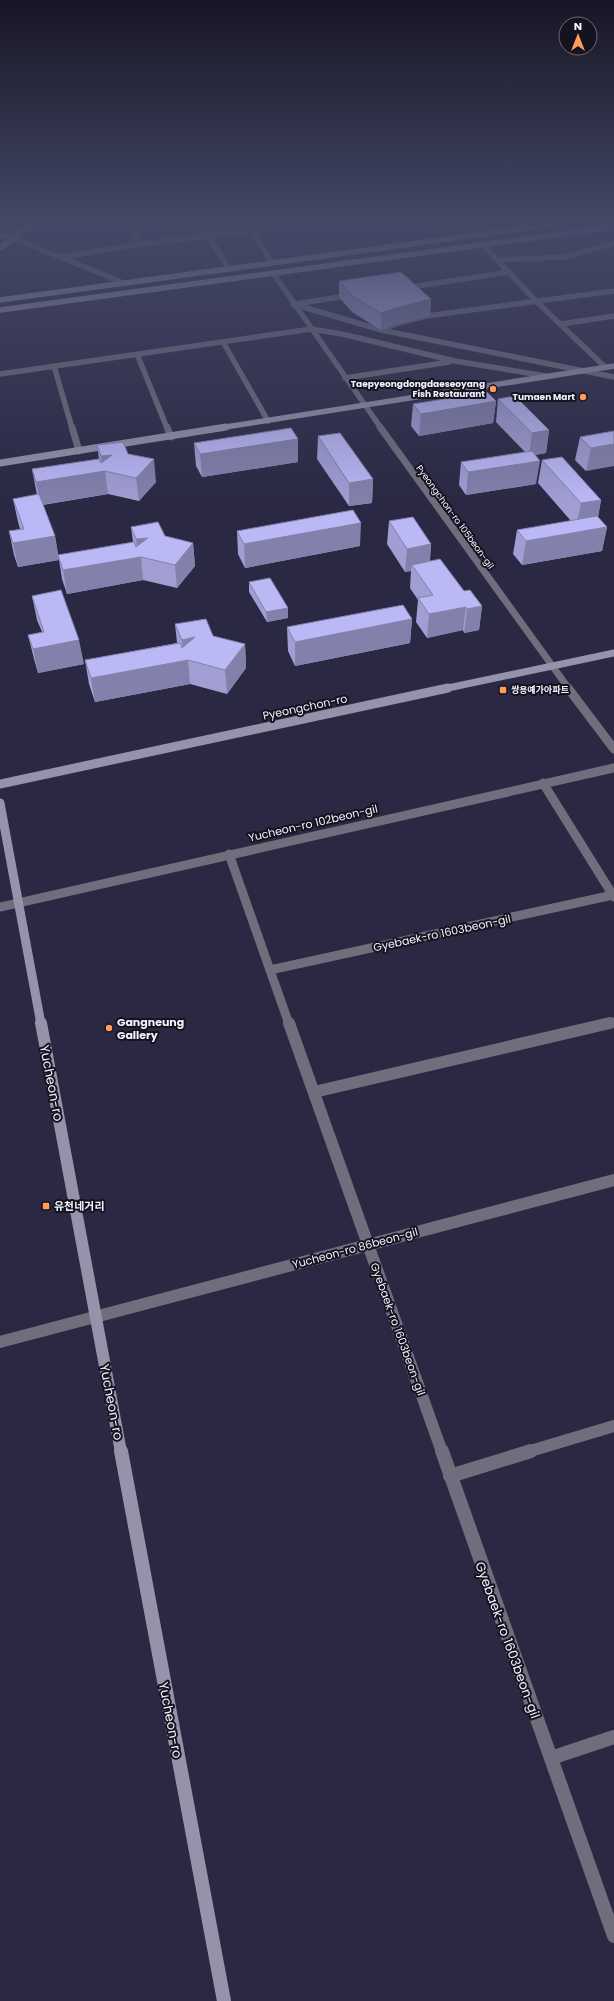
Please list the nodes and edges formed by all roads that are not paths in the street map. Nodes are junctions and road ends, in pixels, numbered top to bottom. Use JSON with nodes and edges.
{"nodes":[{"id":1,"x":303,"y":317,"type":"edge"},
{"id":2,"x":335,"y":317,"type":"edge"},
{"id":3,"x":421,"y":317,"type":"edge"},
{"id":4,"x":554,"y":317,"type":"edge"},
{"id":5,"x":605,"y":317,"type":"edge"},
{"id":6,"x":561,"y":324,"type":"junction"},
{"id":7,"x":311,"y":329,"type":"junction"},
{"id":8,"x":381,"y":330,"type":"junction"},
{"id":9,"x":224,"y":342,"type":"junction"},
{"id":10,"x":137,"y":354,"type":"junction"},
{"id":11,"x":455,"y":361,"type":"junction"},
{"id":12,"x":54,"y":366,"type":"junction"},
{"id":13,"x":614,"y":366,"type":"edge"},
{"id":14,"x":605,"y":367,"type":"junction"},
{"id":15,"x":580,"y":371,"type":"junction"},
{"id":16,"x":0,"y":374,"type":"edge"},
{"id":17,"x":546,"y":376,"type":"junction"},
{"id":18,"x":614,"y":377,"type":"edge"},
{"id":19,"x":345,"y":378,"type":"junction"},
{"id":20,"x":365,"y":406,"type":"junction"},
{"id":21,"x":268,"y":421,"type":"junction"},
{"id":22,"x":171,"y":437,"type":"junction"},
{"id":23,"x":80,"y":451,"type":"junction"},
{"id":24,"x":0,"y":463,"type":"edge"},
{"id":25,"x":614,"y":653,"type":"edge"},
{"id":26,"x":551,"y":666,"type":"junction"},
{"id":27,"x":614,"y":749,"type":"edge"},
{"id":28,"x":614,"y":768,"type":"edge"},
{"id":29,"x":542,"y":783,"type":"junction"},
{"id":30,"x":0,"y":784,"type":"edge"},
{"id":31,"x":0,"y":802,"type":"edge"},
{"id":32,"x":229,"y":854,"type":"junction"},
{"id":33,"x":613,"y":896,"type":"edge"},
{"id":34,"x":18,"y":903,"type":"junction"},
{"id":35,"x":0,"y":907,"type":"edge"},
{"id":36,"x":270,"y":970,"type":"junction"},
{"id":37,"x":614,"y":1022,"type":"edge"},
{"id":38,"x":314,"y":1092,"type":"junction"},
{"id":39,"x":614,"y":1180,"type":"edge"},
{"id":40,"x":368,"y":1244,"type":"junction"},
{"id":41,"x":96,"y":1316,"type":"junction"},
{"id":42,"x":0,"y":1342,"type":"edge"},
{"id":43,"x":614,"y":1426,"type":"edge"},
{"id":44,"x":450,"y":1476,"type":"junction"},
{"id":45,"x":614,"y":1737,"type":"edge"},
{"id":46,"x":551,"y":1758,"type":"junction"},
{"id":47,"x":614,"y":1936,"type":"edge"},
{"id":48,"x":224,"y":2001,"type":"edge"}],
"edges":[{"from":1,"to":7,"type":"street","name":"Pyeongchon-ro 105beon-gil"},
{"from":2,"to":8,"type":"street"},
{"from":3,"to":8,"type":"street"},
{"from":4,"to":6,"type":"street"},
{"from":5,"to":6,"type":"street"},
{"from":6,"to":14,"type":"street"},
{"from":7,"to":9,"type":"street"},
{"from":7,"to":11,"type":"street"},
{"from":7,"to":19,"type":"street","name":"Pyeongchon-ro 105beon-gil"},
{"from":8,"to":15,"type":"street"},
{"from":9,"to":10,"type":"street"},
{"from":9,"to":21,"type":"street"},
{"from":10,"to":12,"type":"street"},
{"from":10,"to":22,"type":"street"},
{"from":11,"to":17,"type":"street"},
{"from":11,"to":19,"type":"street"},
{"from":12,"to":16,"type":"street"},
{"from":12,"to":23,"type":"street"},
{"from":13,"to":14,"type":"street"},
{"from":14,"to":15,"type":"street"},
{"from":15,"to":17,"type":"street"},
{"from":15,"to":18,"type":"street"},
{"from":17,"to":20,"type":"street"},
{"from":19,"to":20,"type":"street","name":"Pyeongchon-ro 105beon-gil"},
{"from":20,"to":21,"type":"street"},
{"from":20,"to":26,"type":"street","name":"Pyeongchon-ro 105beon-gil"},
{"from":21,"to":22,"type":"street"},
{"from":22,"to":23,"type":"street"},
{"from":23,"to":24,"type":"street"},
{"from":25,"to":26,"type":"street","name":"Pyeongchon-ro"},
{"from":26,"to":27,"type":"street","name":"Pyeongchon-ro 105beon-gil"},
{"from":26,"to":30,"type":"street","name":"Pyeongchon-ro"},
{"from":28,"to":29,"type":"street","name":"Yucheon-ro 102beon-gil"},
{"from":29,"to":32,"type":"street","name":"Yucheon-ro 102beon-gil"},
{"from":29,"to":33,"type":"street"},
{"from":31,"to":34,"type":"street","name":"Yucheon-ro"},
{"from":32,"to":34,"type":"street","name":"Yucheon-ro 102beon-gil"},
{"from":32,"to":36,"type":"street","name":"Gyebaek-ro 1603beon-gil"},
{"from":33,"to":36,"type":"street","name":"Gyebaek-ro 1603beon-gil"},
{"from":34,"to":35,"type":"street","name":"Yucheon-ro 102beon-gil"},
{"from":34,"to":41,"type":"street","name":"Yucheon-ro"},
{"from":36,"to":38,"type":"street","name":"Gyebaek-ro 1603beon-gil"},
{"from":37,"to":38,"type":"street"},
{"from":38,"to":40,"type":"street","name":"Gyebaek-ro 1603beon-gil"},
{"from":39,"to":40,"type":"street","name":"Yucheon-ro 86beon-gil"},
{"from":40,"to":41,"type":"street","name":"Yucheon-ro 86beon-gil"},
{"from":40,"to":44,"type":"street","name":"Gyebaek-ro 1603beon-gil"},
{"from":41,"to":42,"type":"street","name":"Yucheon-ro 86beon-gil"},
{"from":41,"to":48,"type":"street","name":"Yucheon-ro"},
{"from":43,"to":44,"type":"street"},
{"from":44,"to":46,"type":"street","name":"Gyebaek-ro 1603beon-gil"},
{"from":45,"to":46,"type":"street"},
{"from":46,"to":47,"type":"street","name":"Gyebaek-ro 1603beon-gil"}]}
